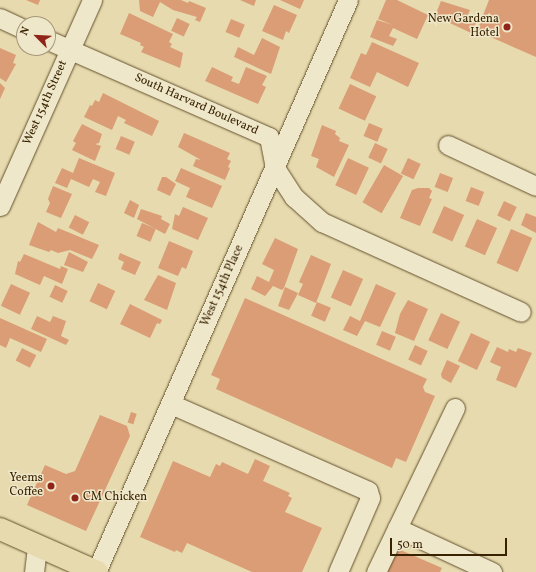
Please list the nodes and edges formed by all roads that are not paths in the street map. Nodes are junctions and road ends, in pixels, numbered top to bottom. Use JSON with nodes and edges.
{"nodes":[{"id":1,"x":92,"y":0,"type":"edge"},
{"id":2,"x":348,"y":0,"type":"edge"},
{"id":3,"x":0,"y":18,"type":"edge"},
{"id":4,"x":16,"y":25,"type":"edge"},
{"id":5,"x":56,"y":44,"type":"edge"},
{"id":6,"x":70,"y":50,"type":"junction"},
{"id":7,"x":448,"y":145,"type":"dead end"},
{"id":8,"x":275,"y":168,"type":"junction"},
{"id":9,"x":535,"y":184,"type":"edge"},
{"id":10,"x":0,"y":206,"type":"edge"},
{"id":11,"x":521,"y":312,"type":"dead end"},
{"id":12,"x":171,"y":404,"type":"junction"},
{"id":13,"x":455,"y":408,"type":"dead end"},
{"id":14,"x":397,"y":528,"type":"junction"},
{"id":15,"x":0,"y":529,"type":"edge"},
{"id":16,"x":37,"y":546,"type":"junction"},
{"id":17,"x":34,"y":572,"type":"edge"},
{"id":18,"x":96,"y":572,"type":"edge"},
{"id":19,"x":338,"y":572,"type":"edge"},
{"id":20,"x":376,"y":572,"type":"edge"},
{"id":21,"x":492,"y":572,"type":"edge"}],
"edges":[{"from":1,"to":6,"type":"street","name":"West 154th Street"},
{"from":2,"to":8,"type":"street","name":"West 154th Place"},
{"from":3,"to":4,"type":"street"},
{"from":5,"to":6,"type":"street","name":"South Harvard Boulevard"},
{"from":6,"to":8,"type":"street","name":"South Harvard Boulevard"},
{"from":6,"to":10,"type":"street","name":"West 154th Street"},
{"from":7,"to":9,"type":"street"},
{"from":8,"to":11,"type":"street","name":"South Harvard Boulevard"},
{"from":8,"to":12,"type":"street","name":"West 154th Place"},
{"from":12,"to":18,"type":"street","name":"West 154th Place"},
{"from":12,"to":19,"type":"street"},
{"from":13,"to":14,"type":"street"},
{"from":14,"to":20,"type":"street"},
{"from":14,"to":21,"type":"street"},
{"from":15,"to":16,"type":"main road"},
{"from":16,"to":17,"type":"street"},
{"from":16,"to":18,"type":"main road"}]}
